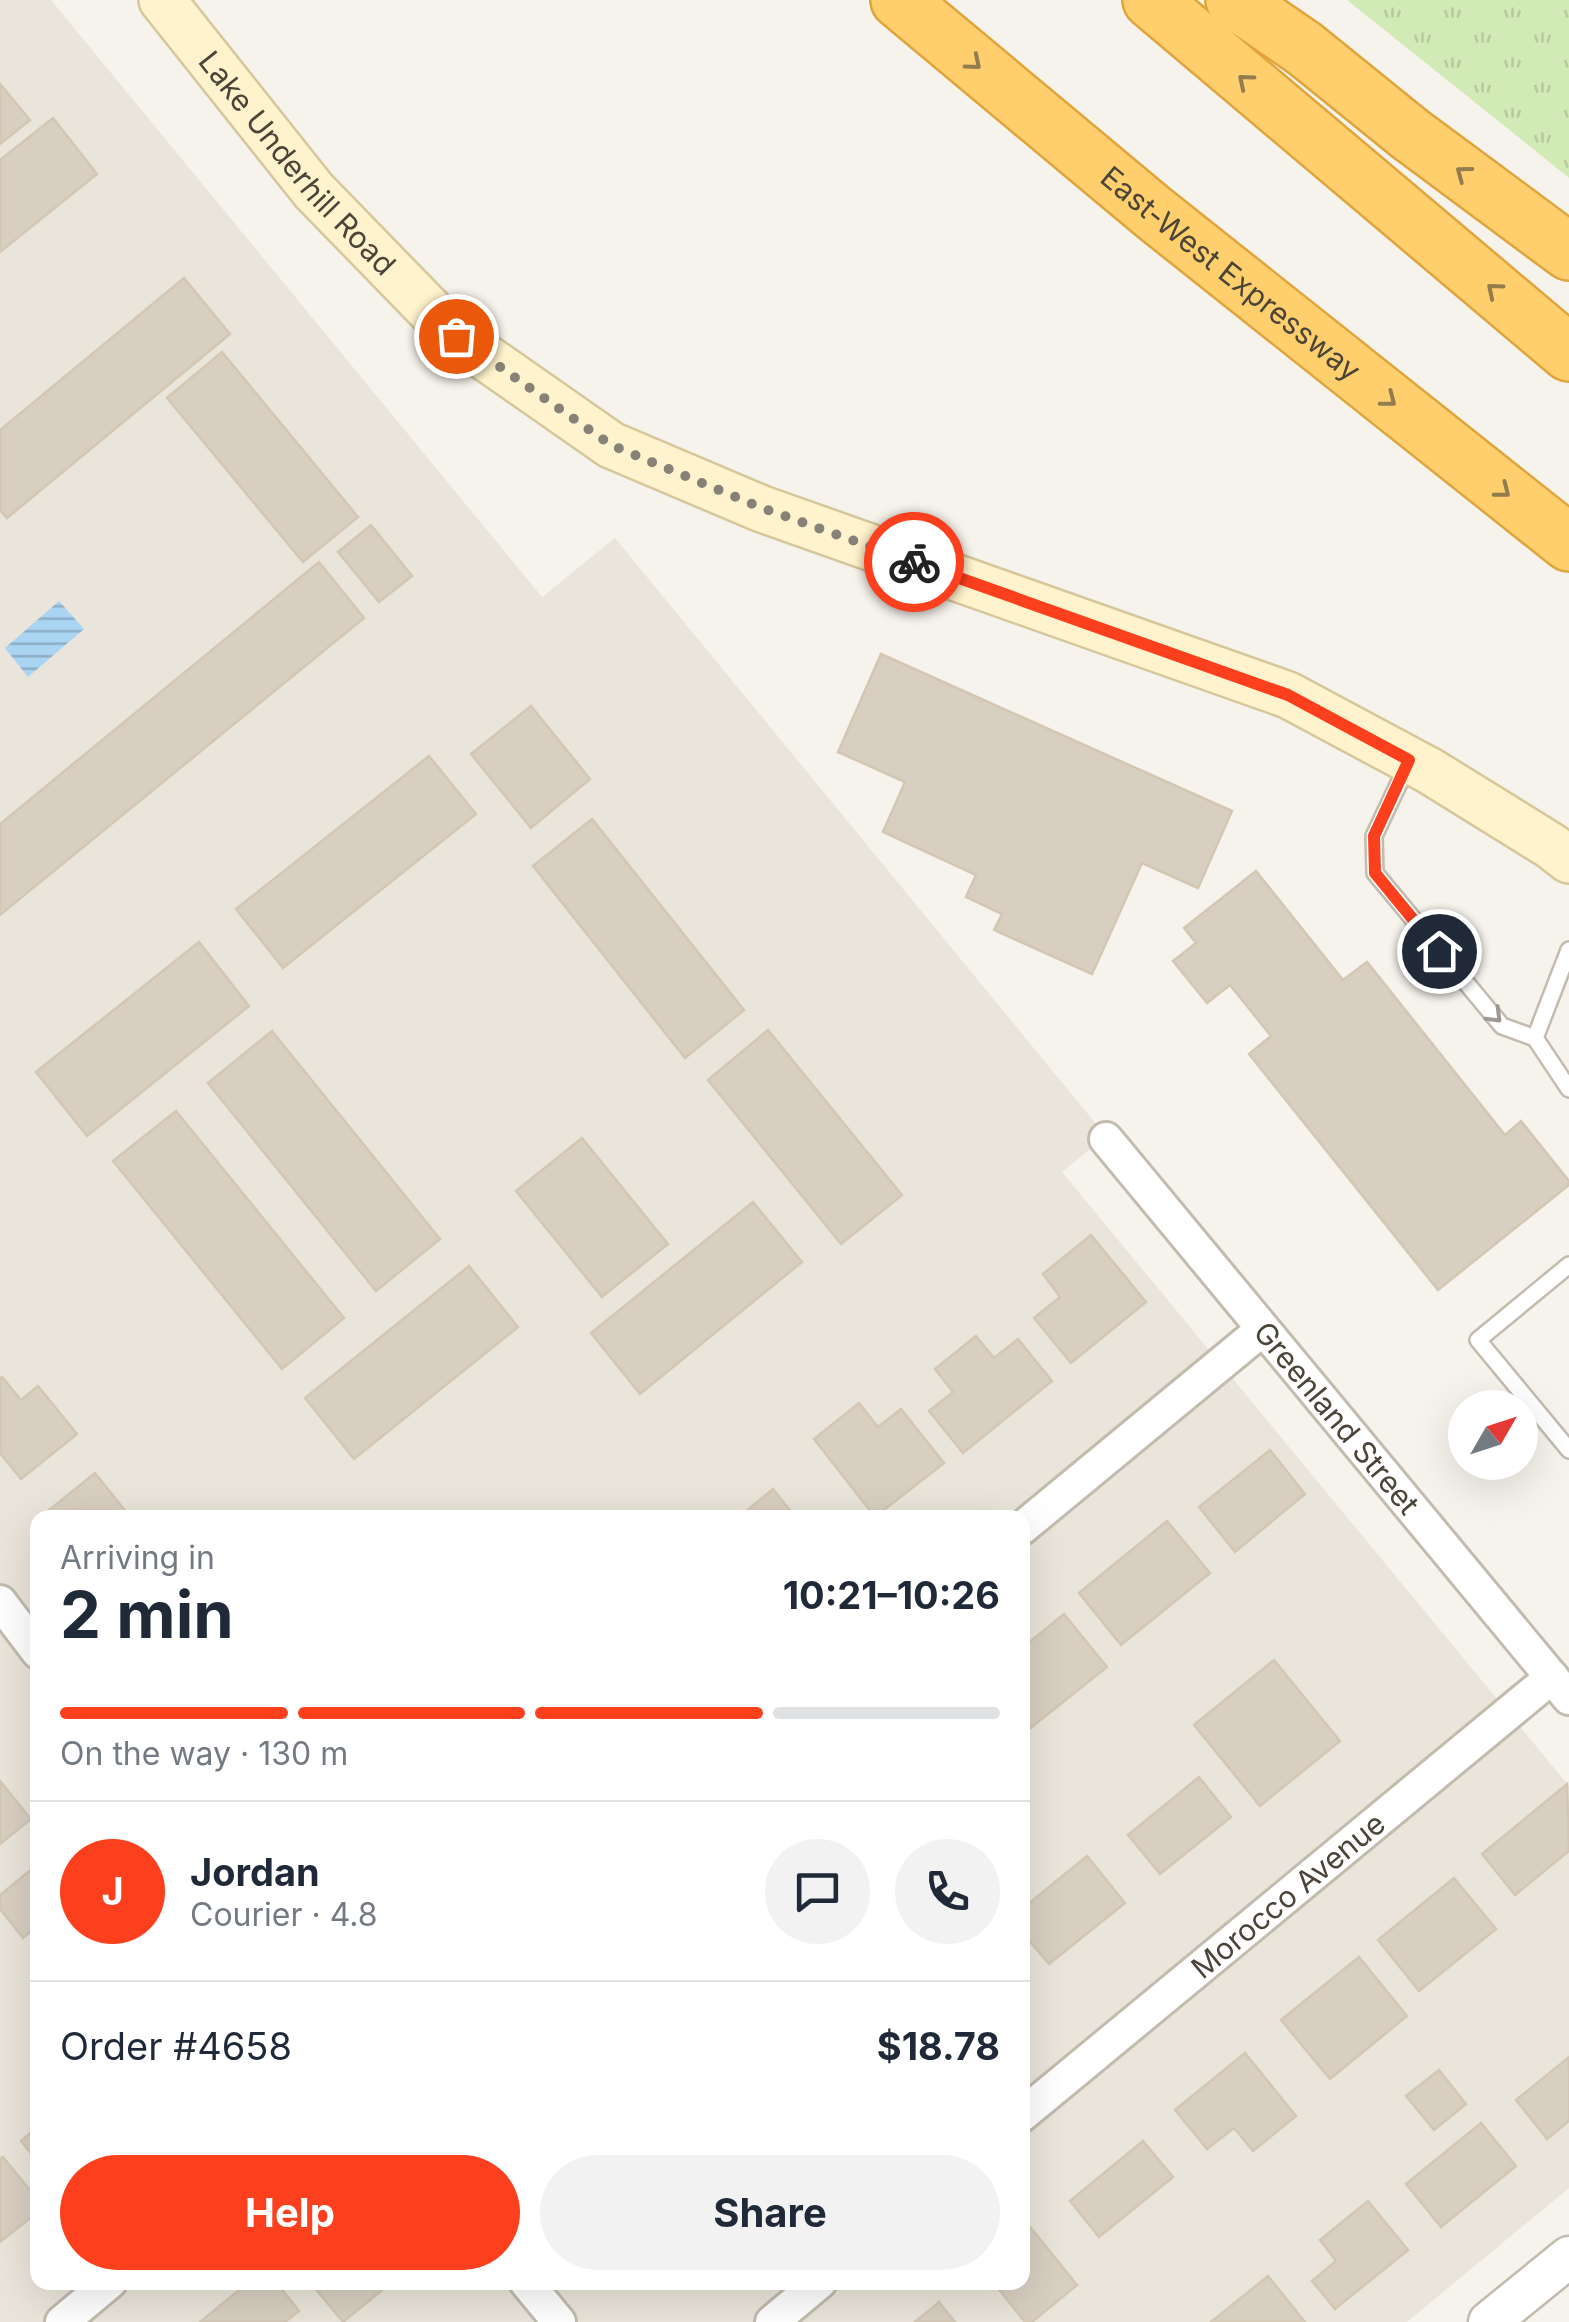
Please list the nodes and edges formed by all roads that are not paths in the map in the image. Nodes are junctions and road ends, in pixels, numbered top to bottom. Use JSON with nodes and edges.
{"nodes":[{"id":1,"x":162,"y":0,"type":"edge"},
{"id":2,"x":899,"y":0,"type":"edge"},
{"id":3,"x":1151,"y":0,"type":"edge"},
{"id":4,"x":1234,"y":0,"type":"edge"},
{"id":5,"x":1569,"y":252,"type":"edge"},
{"id":6,"x":1569,"y":352,"type":"edge"},
{"id":7,"x":1569,"y":543,"type":"edge"},
{"id":8,"x":1409,"y":760,"type":"junction"},
{"id":9,"x":1569,"y":860,"type":"edge"},
{"id":10,"x":1569,"y":950,"type":"edge"},
{"id":11,"x":1534,"y":1038,"type":"junction"},
{"id":12,"x":1569,"y":1088,"type":"edge"},
{"id":13,"x":1106,"y":1139,"type":"dead end"},
{"id":14,"x":1569,"y":1265,"type":"edge"},
{"id":15,"x":1263,"y":1329,"type":"junction"},
{"id":16,"x":1566,"y":1439,"type":"edge"},
{"id":17,"x":1030,"y":1521,"type":"edge"},
{"id":18,"x":0,"y":1602,"type":"edge"},
{"id":19,"x":30,"y":1641,"type":"edge"},
{"id":20,"x":1560,"y":1688,"type":"edge"},
{"id":21,"x":1030,"y":2109,"type":"edge"},
{"id":22,"x":1569,"y":2257,"type":"edge"},
{"id":23,"x":100,"y":2290,"type":"edge"},
{"id":24,"x":532,"y":2290,"type":"edge"},
{"id":25,"x":810,"y":2290,"type":"edge"},
{"id":26,"x":62,"y":2322,"type":"edge"},
{"id":27,"x":558,"y":2322,"type":"edge"},
{"id":28,"x":772,"y":2322,"type":"edge"},
{"id":29,"x":1489,"y":2322,"type":"edge"}],
"edges":[{"from":1,"to":8,"type":"main road","name":"Lake Underhill Road"},
{"from":2,"to":7,"type":"highway","name":"East-West Expressway","one_way":true},
{"from":6,"to":3,"type":"highway","one_way":true},
{"from":5,"to":4,"type":"highway","one_way":true},
{"from":8,"to":9,"type":"main road","name":"Lake Underhill Road"},
{"from":8,"to":11,"type":"lane","one_way":true},
{"from":10,"to":11,"type":"lane"},
{"from":11,"to":12,"type":"lane"},
{"from":13,"to":15,"type":"street","name":"Greenland Street"},
{"from":14,"to":16,"type":"lane"},
{"from":15,"to":17,"type":"street"},
{"from":15,"to":20,"type":"street","name":"Greenland Street"},
{"from":18,"to":19,"type":"street"},
{"from":20,"to":21,"type":"street","name":"Morocco Avenue"},
{"from":22,"to":29,"type":"street"},
{"from":23,"to":26,"type":"street"},
{"from":24,"to":27,"type":"street"},
{"from":25,"to":28,"type":"street"}]}
